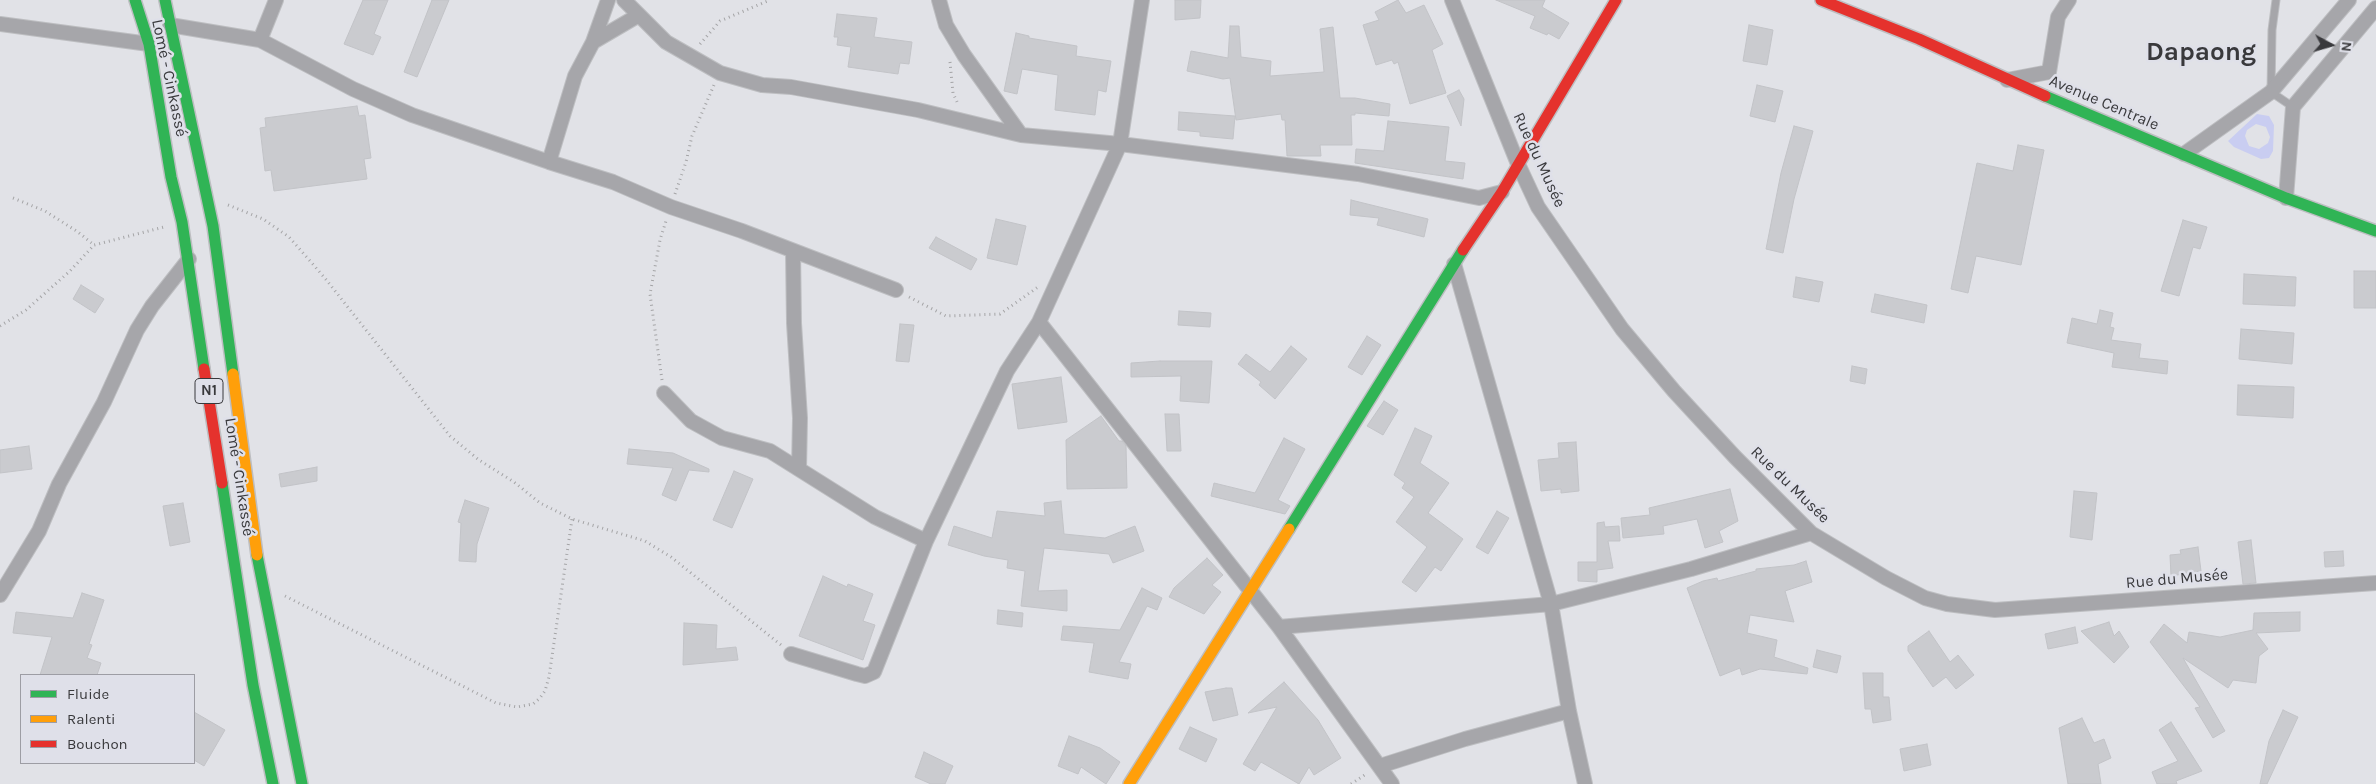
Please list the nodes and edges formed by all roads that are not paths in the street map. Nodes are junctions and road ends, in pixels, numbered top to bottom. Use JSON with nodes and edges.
{"nodes":[{"id":1,"x":134,"y":0,"type":"edge"},
{"id":2,"x":165,"y":0,"type":"edge"},
{"id":3,"x":276,"y":0,"type":"edge"},
{"id":4,"x":608,"y":0,"type":"edge"},
{"id":5,"x":624,"y":0,"type":"edge"},
{"id":6,"x":939,"y":0,"type":"edge"},
{"id":7,"x":1142,"y":0,"type":"edge"},
{"id":8,"x":1452,"y":0,"type":"edge"},
{"id":9,"x":1616,"y":0,"type":"edge"},
{"id":10,"x":1821,"y":0,"type":"edge"},
{"id":11,"x":2069,"y":0,"type":"edge"},
{"id":12,"x":2276,"y":0,"type":"edge"},
{"id":13,"x":2348,"y":0,"type":"edge"},
{"id":14,"x":1840,"y":3,"type":"edge"},
{"id":15,"x":2376,"y":8,"type":"edge"},
{"id":16,"x":639,"y":15,"type":"junction"},
{"id":17,"x":0,"y":24,"type":"edge"},
{"id":18,"x":172,"y":31,"type":"junction"},
{"id":19,"x":260,"y":40,"type":"junction"},
{"id":20,"x":593,"y":42,"type":"junction"},
{"id":21,"x":149,"y":44,"type":"junction"},
{"id":22,"x":2007,"y":80,"type":"junction"},
{"id":23,"x":2271,"y":92,"type":"junction"},
{"id":24,"x":2293,"y":107,"type":"junction"},
{"id":25,"x":1021,"y":135,"type":"junction"},
{"id":26,"x":1120,"y":144,"type":"junction"},
{"id":27,"x":2184,"y":154,"type":"junction"},
{"id":28,"x":549,"y":162,"type":"junction"},
{"id":29,"x":1518,"y":164,"type":"junction"},
{"id":30,"x":1502,"y":192,"type":"junction"},
{"id":31,"x":2286,"y":198,"type":"junction"},
{"id":32,"x":2376,"y":231,"type":"edge"},
{"id":33,"x":793,"y":251,"type":"junction"},
{"id":34,"x":189,"y":259,"type":"junction"},
{"id":35,"x":1454,"y":264,"type":"junction"},
{"id":36,"x":896,"y":290,"type":"road end"},
{"id":37,"x":1039,"y":322,"type":"junction"},
{"id":38,"x":664,"y":393,"type":"road end"},
{"id":39,"x":799,"y":469,"type":"junction"},
{"id":40,"x":1811,"y":533,"type":"junction"},
{"id":41,"x":926,"y":541,"type":"junction"},
{"id":42,"x":2376,"y":583,"type":"edge"},
{"id":43,"x":1250,"y":590,"type":"junction"},
{"id":44,"x":0,"y":595,"type":"edge"},
{"id":45,"x":1551,"y":604,"type":"junction"},
{"id":46,"x":1279,"y":627,"type":"junction"},
{"id":47,"x":792,"y":654,"type":"road end"},
{"id":48,"x":1569,"y":711,"type":"junction"},
{"id":49,"x":1380,"y":766,"type":"junction"},
{"id":50,"x":273,"y":784,"type":"edge"},
{"id":51,"x":302,"y":784,"type":"edge"},
{"id":52,"x":1129,"y":784,"type":"edge"},
{"id":53,"x":1392,"y":784,"type":"edge"},
{"id":54,"x":1585,"y":784,"type":"edge"}],
"edges":[{"from":1,"to":21,"type":"main road","name":"Lomé - Cinkassé","number":"N1"},
{"from":2,"to":18,"type":"main road","name":"Lomé - Cinkassé","number":"N1"},
{"from":3,"to":19,"type":"street"},
{"from":4,"to":20,"type":"street"},
{"from":5,"to":16,"type":"street"},
{"from":6,"to":25,"type":"street"},
{"from":7,"to":26,"type":"street"},
{"from":8,"to":29,"type":"street","name":"Rue du Musée"},
{"from":9,"to":29,"type":"main road"},
{"from":10,"to":14,"type":"main road","name":"Avenue Centrale"},
{"from":11,"to":22,"type":"street"},
{"from":12,"to":23,"type":"lane"},
{"from":13,"to":23,"type":"street"},
{"from":14,"to":22,"type":"main road","name":"Avenue Centrale"},
{"from":15,"to":24,"type":"street"},
{"from":16,"to":20,"type":"street"},
{"from":16,"to":25,"type":"street"},
{"from":17,"to":21,"type":"street"},
{"from":18,"to":19,"type":"street"},
{"from":18,"to":21,"type":"main road"},
{"from":18,"to":51,"type":"main road","name":"Lomé - Cinkassé","number":"N1"},
{"from":19,"to":28,"type":"street"},
{"from":20,"to":28,"type":"street"},
{"from":21,"to":34,"type":"main road","name":"Lomé - Cinkassé","number":"N1"},
{"from":22,"to":27,"type":"main road","name":"Avenue Centrale"},
{"from":23,"to":24,"type":"lane"},
{"from":23,"to":27,"type":"street"},
{"from":24,"to":31,"type":"street"},
{"from":25,"to":26,"type":"street"},
{"from":26,"to":30,"type":"street"},
{"from":26,"to":37,"type":"street"},
{"from":27,"to":31,"type":"main road","name":"Avenue Centrale"},
{"from":28,"to":33,"type":"street"},
{"from":29,"to":30,"type":"main road"},
{"from":29,"to":40,"type":"street","name":"Rue du Musée"},
{"from":30,"to":35,"type":"main road"},
{"from":31,"to":32,"type":"main road","name":"Avenue Centrale"},
{"from":33,"to":36,"type":"street"},
{"from":33,"to":39,"type":"street"},
{"from":34,"to":44,"type":"street"},
{"from":34,"to":50,"type":"main road","name":"Lomé - Cinkassé","number":"N1"},
{"from":35,"to":43,"type":"main road"},
{"from":35,"to":45,"type":"street"},
{"from":37,"to":41,"type":"street"},
{"from":37,"to":43,"type":"street"},
{"from":38,"to":39,"type":"street"},
{"from":39,"to":41,"type":"street"},
{"from":40,"to":42,"type":"street","name":"Rue du Musée"},
{"from":40,"to":45,"type":"street"},
{"from":41,"to":47,"type":"street"},
{"from":43,"to":46,"type":"street"},
{"from":43,"to":52,"type":"main road"},
{"from":45,"to":46,"type":"street"},
{"from":45,"to":48,"type":"street"},
{"from":46,"to":49,"type":"street"},
{"from":48,"to":49,"type":"street"},
{"from":48,"to":54,"type":"street"},
{"from":49,"to":53,"type":"street"}]}
